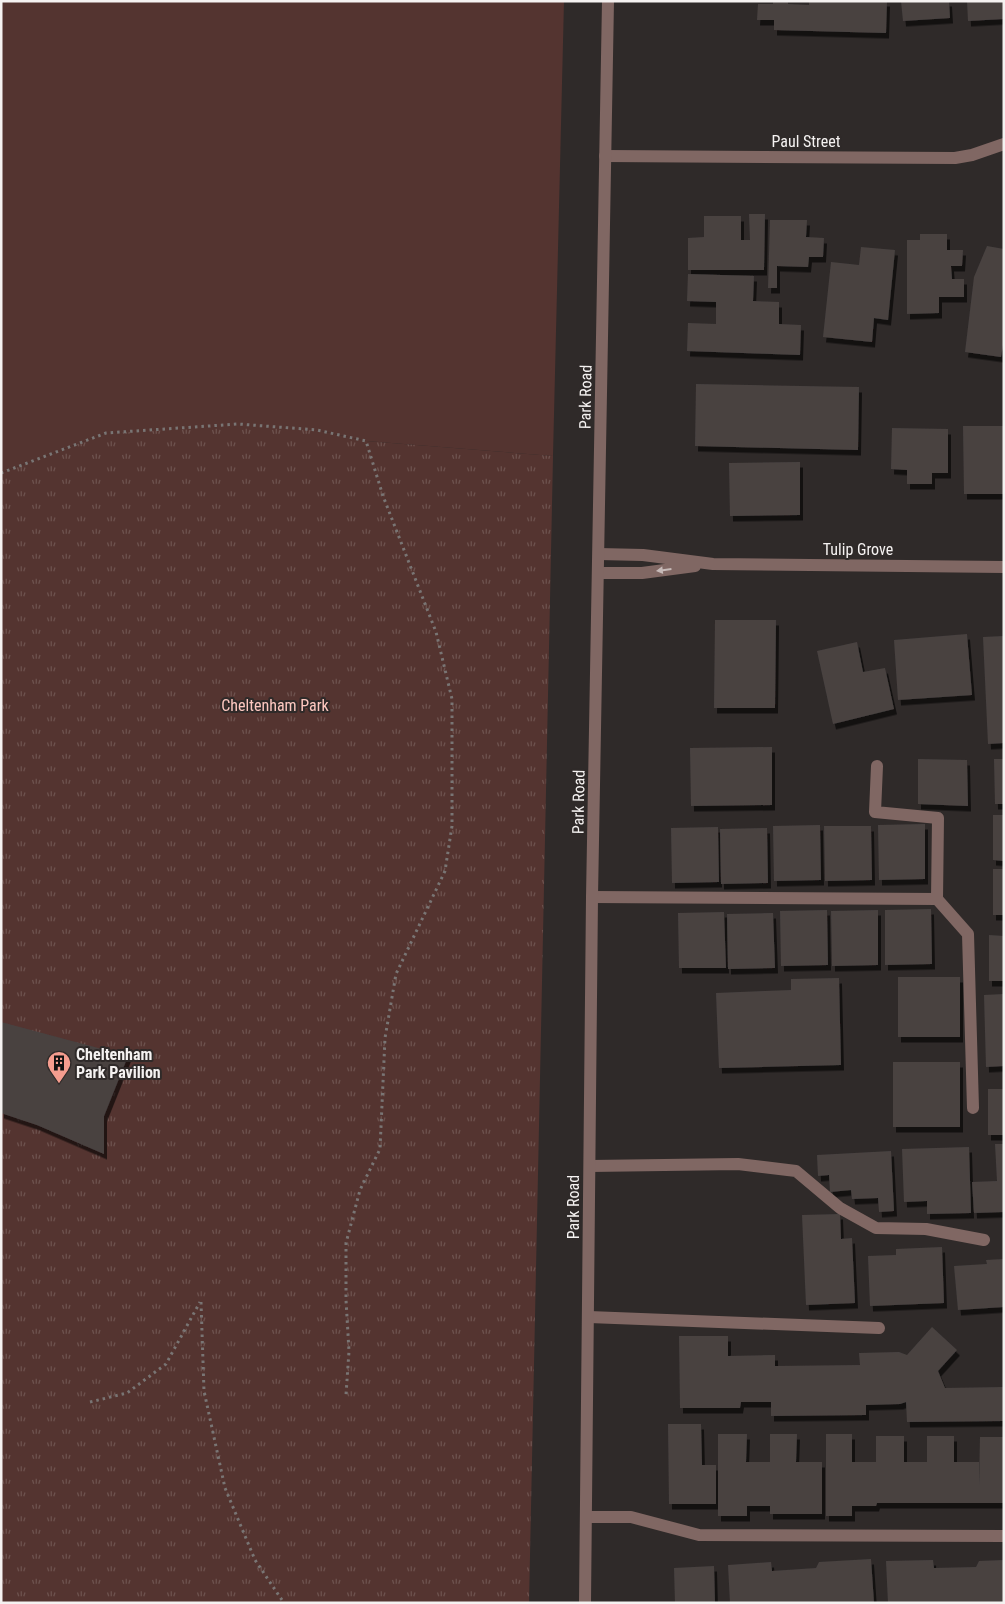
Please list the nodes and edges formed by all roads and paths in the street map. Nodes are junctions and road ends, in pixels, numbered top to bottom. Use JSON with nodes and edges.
{"nodes":[{"id":1,"x":608,"y":1,"type":"edge"},
{"id":2,"x":1004,"y":144,"type":"edge"},
{"id":3,"x":605,"y":156,"type":"junction"},
{"id":4,"x":1,"y":473,"type":"edge"},
{"id":5,"x":599,"y":554,"type":"junction"},
{"id":6,"x":713,"y":564,"type":"junction"},
{"id":7,"x":1004,"y":567,"type":"edge"},
{"id":8,"x":599,"y":573,"type":"junction"},
{"id":9,"x":877,"y":766,"type":"dead end"},
{"id":10,"x":592,"y":897,"type":"junction"},
{"id":11,"x":937,"y":899,"type":"junction"},
{"id":12,"x":973,"y":1108,"type":"dead end"},
{"id":13,"x":590,"y":1166,"type":"junction"},
{"id":14,"x":984,"y":1240,"type":"dead end"},
{"id":15,"x":589,"y":1317,"type":"junction"},
{"id":16,"x":879,"y":1328,"type":"dead end"},
{"id":17,"x":346,"y":1395,"type":"dead end"},
{"id":18,"x":90,"y":1402,"type":"dead end"},
{"id":19,"x":586,"y":1517,"type":"junction"},
{"id":20,"x":1004,"y":1536,"type":"edge"},
{"id":21,"x":284,"y":1603,"type":"edge"},
{"id":22,"x":585,"y":1603,"type":"edge"}],
"edges":[{"from":1,"to":3,"type":"street","name":"Park Road"},
{"from":2,"to":3,"type":"street","name":"Paul Street"},
{"from":3,"to":5,"type":"street","name":"Park Road"},
{"from":4,"to":17,"type":"path"},
{"from":5,"to":6,"type":"street","name":"Tulip Grove"},
{"from":5,"to":8,"type":"street","name":"Park Road"},
{"from":6,"to":7,"type":"street","name":"Tulip Grove"},
{"from":6,"to":8,"type":"street","name":"Tulip Grove","one_way":true},
{"from":8,"to":10,"type":"street","name":"Park Road"},
{"from":9,"to":11,"type":"street"},
{"from":10,"to":11,"type":"street"},
{"from":10,"to":13,"type":"street","name":"Park Road"},
{"from":11,"to":12,"type":"street"},
{"from":13,"to":14,"type":"street"},
{"from":13,"to":15,"type":"street","name":"Park Road"},
{"from":15,"to":16,"type":"street"},
{"from":15,"to":19,"type":"street","name":"Park Road"},
{"from":18,"to":21,"type":"path"},
{"from":19,"to":20,"type":"street"},
{"from":19,"to":22,"type":"street","name":"Park Road"}]}
